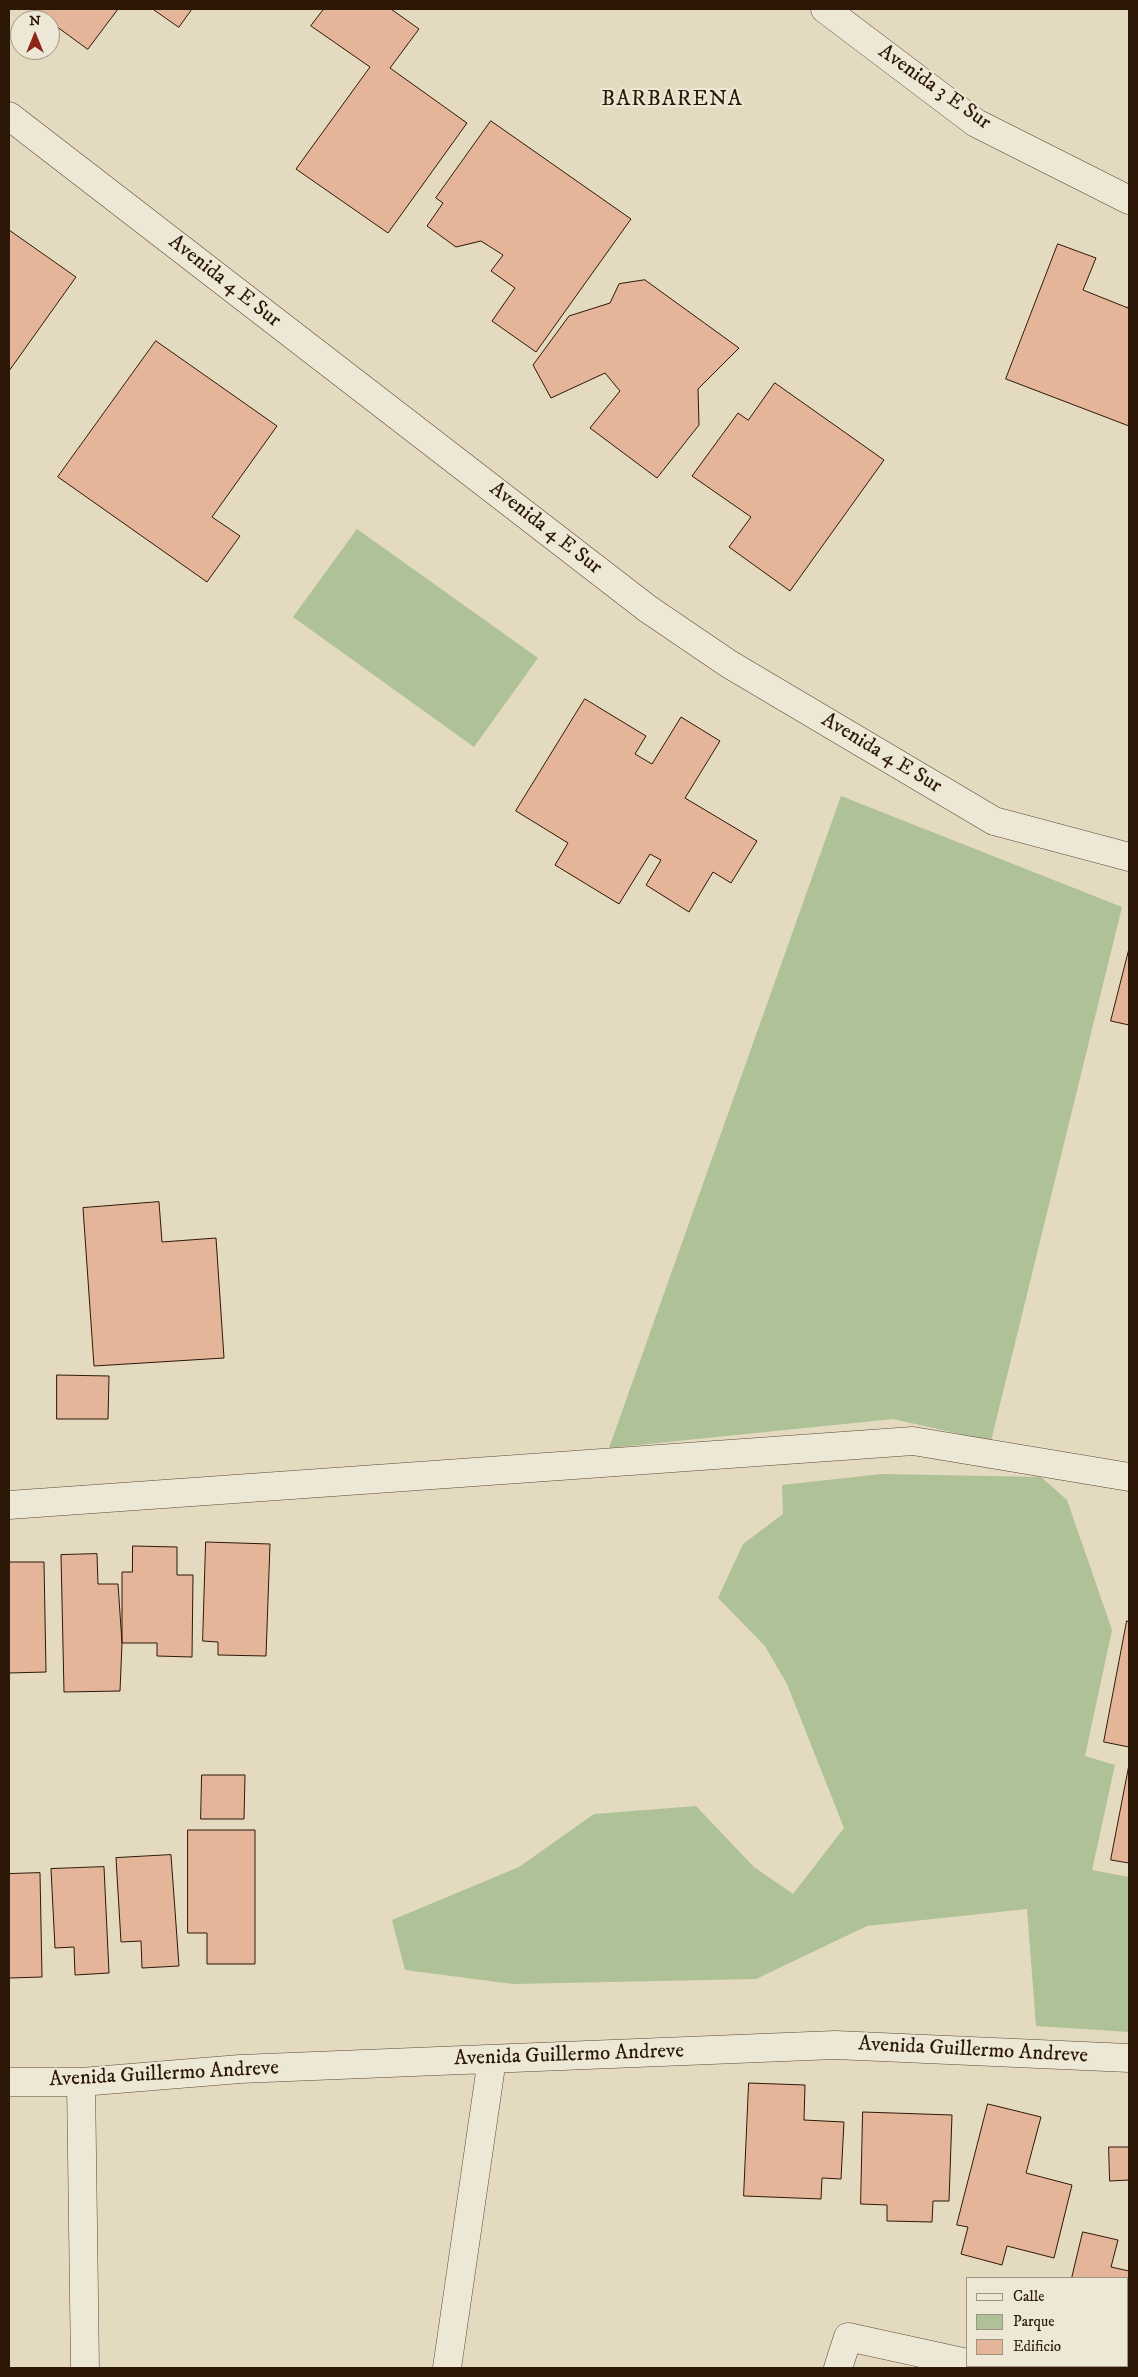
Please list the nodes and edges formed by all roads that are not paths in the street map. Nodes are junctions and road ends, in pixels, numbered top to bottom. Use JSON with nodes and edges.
{"nodes":[{"id":1,"x":825,"y":9,"type":"edge"},
{"id":2,"x":9,"y":116,"type":"edge"},
{"id":3,"x":1129,"y":200,"type":"edge"},
{"id":4,"x":1129,"y":858,"type":"edge"},
{"id":5,"x":1129,"y":1477,"type":"edge"},
{"id":6,"x":9,"y":1505,"type":"edge"},
{"id":7,"x":1129,"y":2058,"type":"edge"},
{"id":8,"x":492,"y":2059,"type":"junction"},
{"id":9,"x":9,"y":2082,"type":"edge"},
{"id":10,"x":81,"y":2082,"type":"junction"},
{"id":11,"x":966,"y":2363,"type":"edge"},
{"id":12,"x":85,"y":2368,"type":"edge"},
{"id":13,"x":447,"y":2368,"type":"edge"},
{"id":14,"x":838,"y":2368,"type":"edge"}],
"edges":[{"from":1,"to":3,"type":"street","name":"Avenida 3 E Sur"},
{"from":2,"to":4,"type":"street","name":"Avenida 4 E Sur"},
{"from":5,"to":6,"type":"street"},
{"from":7,"to":8,"type":"street","name":"Avenida Guillermo Andreve"},
{"from":8,"to":10,"type":"street","name":"Avenida Guillermo Andreve"},
{"from":8,"to":13,"type":"street"},
{"from":9,"to":10,"type":"street","name":"Avenida Guillermo Andreve"},
{"from":10,"to":12,"type":"street"},
{"from":11,"to":14,"type":"street"}]}
